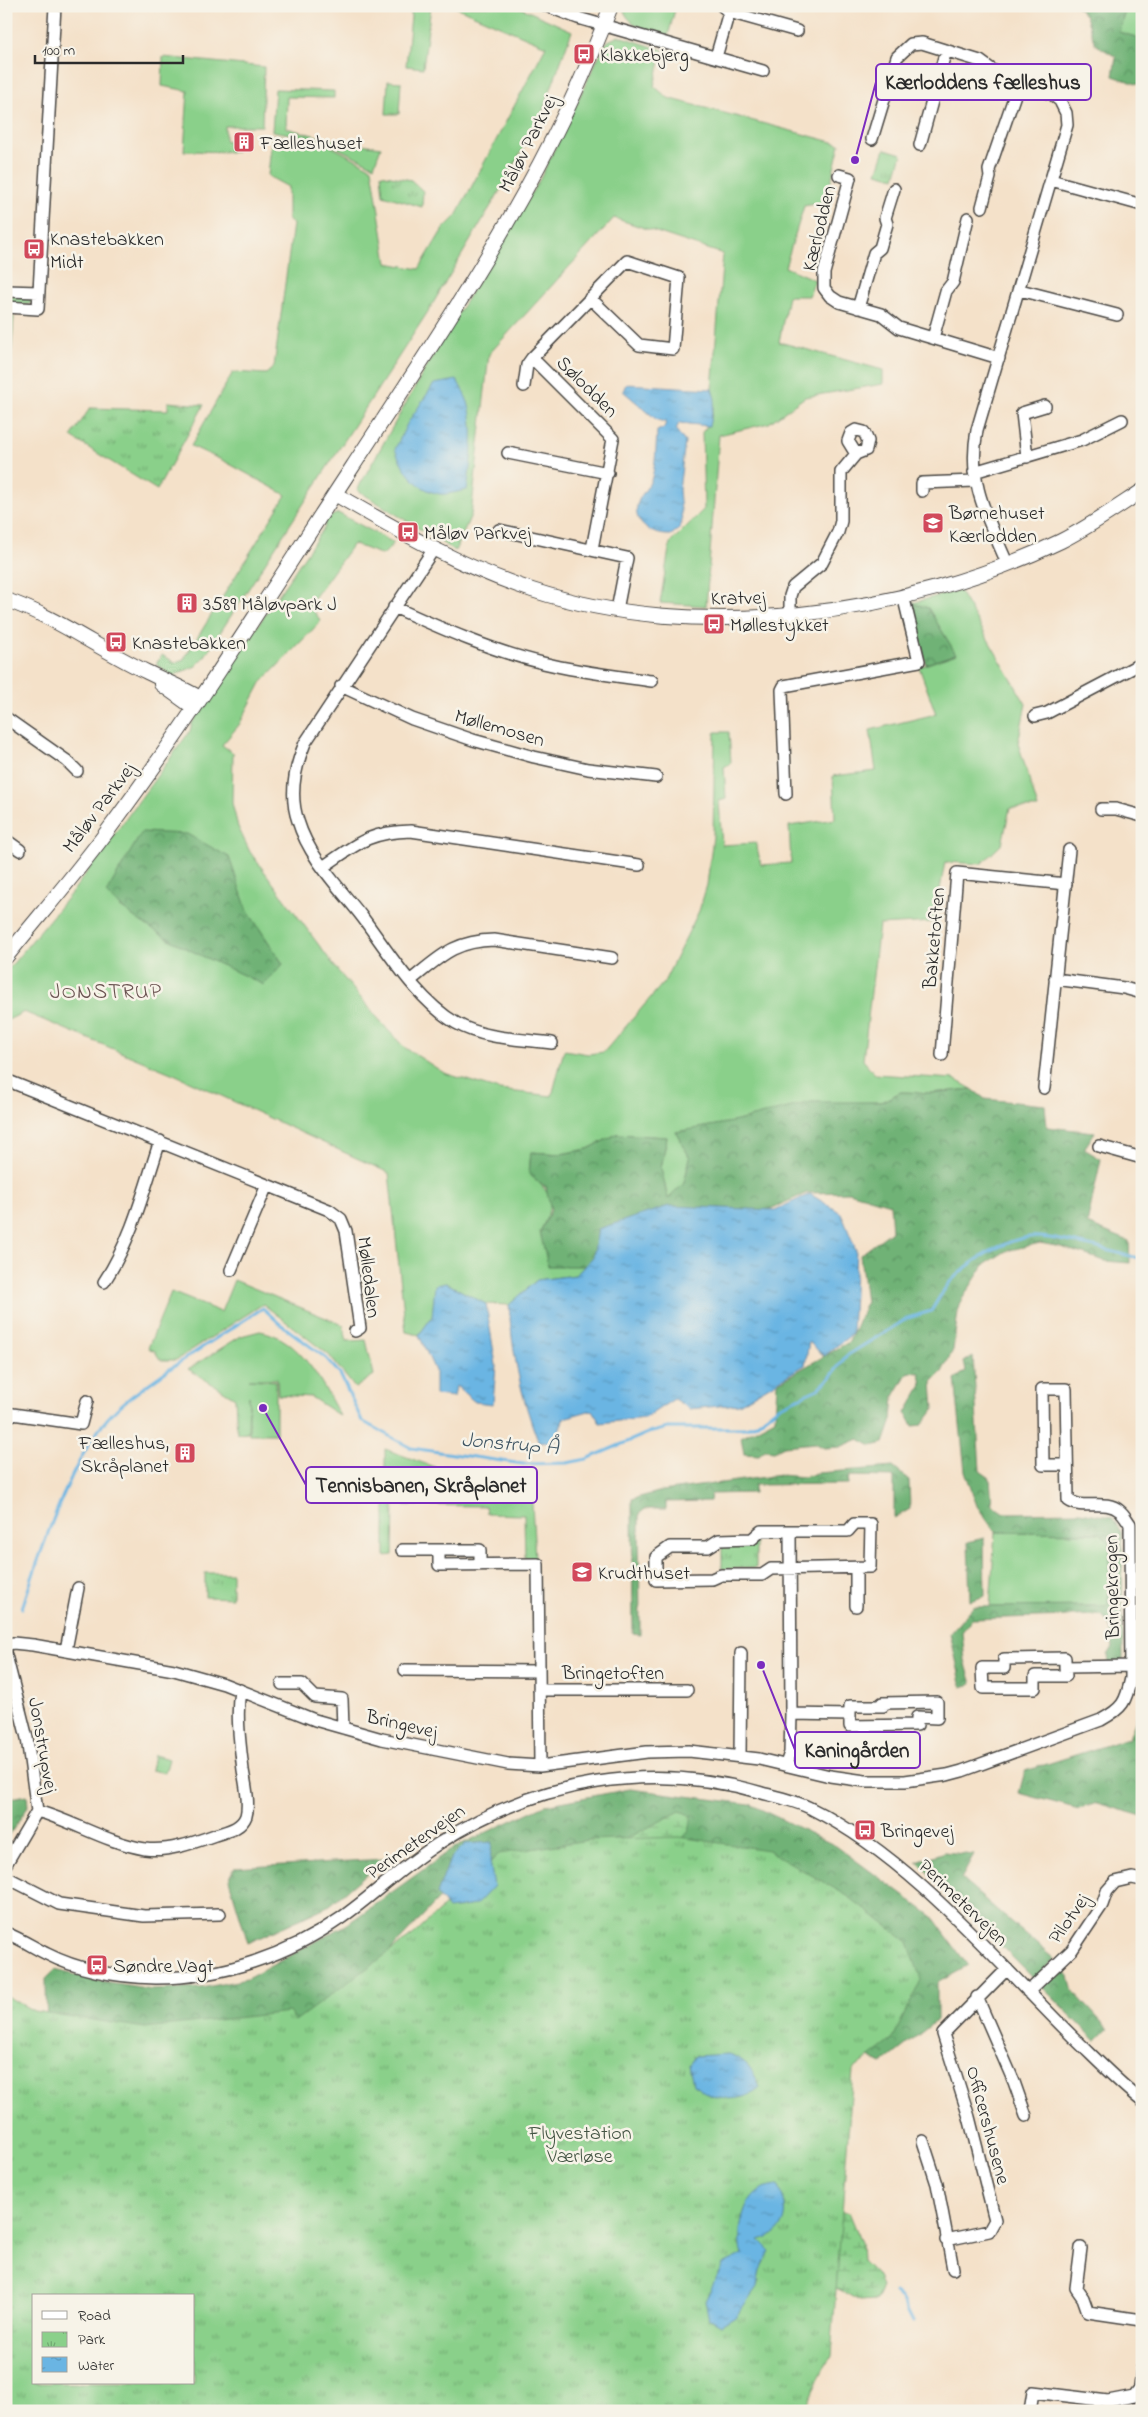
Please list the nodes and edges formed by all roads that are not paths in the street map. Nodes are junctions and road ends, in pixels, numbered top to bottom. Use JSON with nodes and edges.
{"nodes":[{"id":1,"x":55,"y":6,"type":"edge"},
{"id":2,"x":547,"y":6,"type":"edge"},
{"id":3,"x":610,"y":6,"type":"edge"},
{"id":4,"x":725,"y":9,"type":"edge"},
{"id":5,"x":604,"y":24,"type":"junction"},
{"id":6,"x":797,"y":31,"type":"dead end"},
{"id":7,"x":946,"y":50,"type":"junction"},
{"id":8,"x":716,"y":57,"type":"junction"},
{"id":9,"x":763,"y":71,"type":"dead end"},
{"id":10,"x":1019,"y":84,"type":"junction"},
{"id":11,"x":872,"y":139,"type":"dead end"},
{"id":12,"x":920,"y":145,"type":"dead end"},
{"id":13,"x":839,"y":175,"type":"dead end"},
{"id":14,"x":1051,"y":180,"type":"junction"},
{"id":15,"x":894,"y":188,"type":"dead end"},
{"id":16,"x":1142,"y":205,"type":"edge"},
{"id":17,"x":982,"y":207,"type":"dead end"},
{"id":18,"x":968,"y":218,"type":"dead end"},
{"id":19,"x":1020,"y":290,"type":"junction"},
{"id":20,"x":6,"y":291,"type":"edge"},
{"id":21,"x":39,"y":292,"type":"junction"},
{"id":22,"x":590,"y":298,"type":"junction"},
{"id":23,"x":6,"y":307,"type":"edge"},
{"id":24,"x":858,"y":308,"type":"junction"},
{"id":25,"x":1117,"y":315,"type":"dead end"},
{"id":26,"x":933,"y":338,"type":"junction"},
{"id":27,"x":532,"y":358,"type":"junction"},
{"id":28,"x":999,"y":358,"type":"junction"},
{"id":29,"x":524,"y":386,"type":"dead end"},
{"id":30,"x":1045,"y":406,"type":"dead end"},
{"id":31,"x":1122,"y":420,"type":"dead end"},
{"id":32,"x":508,"y":453,"type":"dead end"},
{"id":33,"x":856,"y":454,"type":"dead end"},
{"id":34,"x":1027,"y":457,"type":"junction"},
{"id":35,"x":608,"y":473,"type":"junction"},
{"id":36,"x":975,"y":476,"type":"junction"},
{"id":37,"x":922,"y":491,"type":"dead end"},
{"id":38,"x":1142,"y":491,"type":"edge"},
{"id":39,"x":335,"y":494,"type":"junction"},
{"id":40,"x":499,"y":530,"type":"dead end"},
{"id":41,"x":592,"y":549,"type":"junction"},
{"id":42,"x":433,"y":550,"type":"junction"},
{"id":43,"x":1007,"y":563,"type":"junction"},
{"id":44,"x":902,"y":595,"type":"junction"},
{"id":45,"x":6,"y":600,"type":"edge"},
{"id":46,"x":394,"y":607,"type":"junction"},
{"id":47,"x":617,"y":610,"type":"junction"},
{"id":48,"x":790,"y":616,"type":"junction"},
{"id":49,"x":1142,"y":663,"type":"edge"},
{"id":50,"x":652,"y":681,"type":"dead end"},
{"id":51,"x":341,"y":686,"type":"junction"},
{"id":52,"x":196,"y":703,"type":"junction"},
{"id":53,"x":1035,"y":716,"type":"dead end"},
{"id":54,"x":6,"y":718,"type":"edge"},
{"id":55,"x":77,"y":771,"type":"dead end"},
{"id":56,"x":656,"y":777,"type":"dead end"},
{"id":57,"x":786,"y":794,"type":"dead end"},
{"id":58,"x":1101,"y":809,"type":"dead end"},
{"id":59,"x":1142,"y":816,"type":"edge"},
{"id":60,"x":6,"y":840,"type":"edge"},
{"id":61,"x":20,"y":850,"type":"dead end"},
{"id":62,"x":1069,"y":850,"type":"dead end"},
{"id":63,"x":639,"y":865,"type":"dead end"},
{"id":64,"x":323,"y":867,"type":"junction"},
{"id":65,"x":1066,"y":884,"type":"junction"},
{"id":66,"x":6,"y":957,"type":"edge"},
{"id":67,"x":612,"y":958,"type":"dead end"},
{"id":68,"x":411,"y":980,"type":"junction"},
{"id":69,"x":1055,"y":980,"type":"junction"},
{"id":70,"x":1142,"y":993,"type":"edge"},
{"id":71,"x":552,"y":1043,"type":"dead end"},
{"id":72,"x":942,"y":1055,"type":"dead end"},
{"id":73,"x":6,"y":1080,"type":"edge"},
{"id":74,"x":1044,"y":1088,"type":"dead end"},
{"id":75,"x":160,"y":1141,"type":"junction"},
{"id":76,"x":1099,"y":1146,"type":"dead end"},
{"id":77,"x":1142,"y":1158,"type":"edge"},
{"id":78,"x":267,"y":1185,"type":"junction"},
{"id":79,"x":231,"y":1270,"type":"dead end"},
{"id":80,"x":104,"y":1282,"type":"dead end"},
{"id":81,"x":355,"y":1331,"type":"dead end"},
{"id":82,"x":87,"y":1401,"type":"dead end"},
{"id":83,"x":6,"y":1413,"type":"edge"},
{"id":84,"x":1067,"y":1465,"type":"junction"},
{"id":85,"x":790,"y":1531,"type":"junction"},
{"id":86,"x":402,"y":1550,"type":"dead end"},
{"id":87,"x":856,"y":1568,"type":"junction"},
{"id":88,"x":792,"y":1569,"type":"junction"},
{"id":89,"x":78,"y":1588,"type":"dead end"},
{"id":90,"x":856,"y":1606,"type":"dead end"},
{"id":91,"x":6,"y":1645,"type":"edge"},
{"id":92,"x":66,"y":1650,"type":"junction"},
{"id":93,"x":741,"y":1654,"type":"dead end"},
{"id":94,"x":6,"y":1655,"type":"edge"},
{"id":95,"x":1131,"y":1666,"type":"junction"},
{"id":96,"x":1065,"y":1667,"type":"junction"},
{"id":97,"x":406,"y":1670,"type":"dead end"},
{"id":98,"x":539,"y":1671,"type":"junction"},
{"id":99,"x":282,"y":1684,"type":"dead end"},
{"id":100,"x":240,"y":1690,"type":"junction"},
{"id":101,"x":539,"y":1690,"type":"junction"},
{"id":102,"x":687,"y":1690,"type":"dead end"},
{"id":103,"x":1126,"y":1701,"type":"joint"},
{"id":104,"x":791,"y":1714,"type":"junction"},
{"id":105,"x":850,"y":1715,"type":"junction"},
{"id":106,"x":342,"y":1728,"type":"junction"},
{"id":107,"x":740,"y":1757,"type":"junction"},
{"id":108,"x":786,"y":1764,"type":"junction"},
{"id":109,"x":540,"y":1766,"type":"junction"},
{"id":110,"x":36,"y":1811,"type":"junction"},
{"id":111,"x":6,"y":1864,"type":"edge"},
{"id":112,"x":6,"y":1877,"type":"edge"},
{"id":113,"x":1142,"y":1880,"type":"edge"},
{"id":114,"x":220,"y":1914,"type":"dead end"},
{"id":115,"x":6,"y":1933,"type":"edge"},
{"id":116,"x":1007,"y":1969,"type":"junction"},
{"id":117,"x":1028,"y":1992,"type":"junction"},
{"id":118,"x":977,"y":1997,"type":"junction"},
{"id":119,"x":1142,"y":2100,"type":"edge"},
{"id":120,"x":1026,"y":2116,"type":"dead end"},
{"id":121,"x":923,"y":2141,"type":"dead end"},
{"id":122,"x":946,"y":2240,"type":"junction"},
{"id":123,"x":1081,"y":2248,"type":"dead end"},
{"id":124,"x":953,"y":2269,"type":"dead end"},
{"id":125,"x":1142,"y":2320,"type":"edge"},
{"id":126,"x":1142,"y":2369,"type":"edge"},
{"id":127,"x":1030,"y":2411,"type":"edge"}],
"edges":[{"from":1,"to":21,"type":"street"},
{"from":2,"to":5,"type":"street"},
{"from":3,"to":5,"type":"street","name":"Måløv Parkvej"},
{"from":4,"to":6,"type":"street"},
{"from":4,"to":8,"type":"street"},
{"from":5,"to":8,"type":"street"},
{"from":5,"to":39,"type":"street","name":"Måløv Parkvej"},
{"from":7,"to":10,"type":"street"},
{"from":7,"to":11,"type":"street"},
{"from":7,"to":12,"type":"street"},
{"from":8,"to":9,"type":"street"},
{"from":10,"to":14,"type":"street"},
{"from":10,"to":17,"type":"street"},
{"from":13,"to":24,"type":"street","name":"Kærlodden"},
{"from":14,"to":16,"type":"street"},
{"from":14,"to":19,"type":"street"},
{"from":15,"to":24,"type":"street"},
{"from":18,"to":26,"type":"street"},
{"from":19,"to":25,"type":"street"},
{"from":19,"to":28,"type":"street"},
{"from":20,"to":21,"type":"street"},
{"from":21,"to":23,"type":"street"},
{"from":22,"to":22,"type":"street","name":"Sølodden"},
{"from":22,"to":27,"type":"street","name":"Sølodden"},
{"from":24,"to":26,"type":"street","name":"Kærlodden"},
{"from":26,"to":28,"type":"street","name":"Kærlodden"},
{"from":27,"to":29,"type":"street","name":"Sølodden"},
{"from":27,"to":35,"type":"street","name":"Sølodden"},
{"from":28,"to":36,"type":"street"},
{"from":30,"to":34,"type":"street"},
{"from":31,"to":34,"type":"street"},
{"from":32,"to":35,"type":"street"},
{"from":33,"to":48,"type":"street"},
{"from":34,"to":36,"type":"street"},
{"from":35,"to":41,"type":"street","name":"Sølodden"},
{"from":36,"to":37,"type":"street"},
{"from":36,"to":43,"type":"street"},
{"from":38,"to":43,"type":"street","name":"Kratvej"},
{"from":39,"to":42,"type":"street","name":"Kratvej"},
{"from":39,"to":52,"type":"street","name":"Måløv Parkvej"},
{"from":40,"to":41,"type":"street"},
{"from":41,"to":47,"type":"street"},
{"from":42,"to":46,"type":"street"},
{"from":42,"to":47,"type":"street","name":"Kratvej"},
{"from":43,"to":44,"type":"street","name":"Kratvej"},
{"from":44,"to":48,"type":"street","name":"Kratvej"},
{"from":44,"to":57,"type":"street"},
{"from":45,"to":52,"type":"street"},
{"from":46,"to":50,"type":"street"},
{"from":46,"to":51,"type":"street"},
{"from":47,"to":48,"type":"street","name":"Kratvej"},
{"from":49,"to":53,"type":"street"},
{"from":51,"to":56,"type":"street","name":"Møllemosen"},
{"from":51,"to":64,"type":"street"},
{"from":52,"to":66,"type":"street","name":"Måløv Parkvej"},
{"from":54,"to":55,"type":"street"},
{"from":58,"to":59,"type":"street"},
{"from":60,"to":61,"type":"street"},
{"from":62,"to":65,"type":"street"},
{"from":63,"to":64,"type":"street"},
{"from":64,"to":68,"type":"street"},
{"from":65,"to":69,"type":"street"},
{"from":65,"to":72,"type":"street","name":"Bakketoften"},
{"from":67,"to":68,"type":"street"},
{"from":68,"to":71,"type":"street"},
{"from":69,"to":70,"type":"street"},
{"from":69,"to":74,"type":"street"},
{"from":73,"to":75,"type":"street","name":"Mølledalen"},
{"from":75,"to":78,"type":"street","name":"Mølledalen"},
{"from":75,"to":80,"type":"street"},
{"from":76,"to":77,"type":"street"},
{"from":78,"to":79,"type":"street"},
{"from":78,"to":81,"type":"street","name":"Mølledalen"},
{"from":82,"to":83,"type":"street"},
{"from":84,"to":84,"type":"street","name":"Bringekrogen"},
{"from":84,"to":95,"type":"street","name":"Bringekrogen"},
{"from":85,"to":87,"type":"street"},
{"from":85,"to":88,"type":"street"},
{"from":85,"to":88,"type":"street"},
{"from":86,"to":98,"type":"street","name":"Bringetoften"},
{"from":87,"to":88,"type":"street"},
{"from":87,"to":90,"type":"street"},
{"from":88,"to":104,"type":"street"},
{"from":89,"to":92,"type":"street"},
{"from":91,"to":92,"type":"street","name":"Bringevej"},
{"from":92,"to":100,"type":"street","name":"Bringevej"},
{"from":93,"to":107,"type":"street"},
{"from":94,"to":110,"type":"street","name":"Jonstrupvej"},
{"from":95,"to":96,"type":"street","name":"Bringekrogen"},
{"from":95,"to":103,"type":"street","name":"Bringekrogen"},
{"from":96,"to":96,"type":"street","name":"Bringekrogen"},
{"from":97,"to":98,"type":"street","name":"Bringetoften"},
{"from":98,"to":101,"type":"street","name":"Bringetoften"},
{"from":99,"to":106,"type":"street"},
{"from":100,"to":106,"type":"street","name":"Bringevej"},
{"from":100,"to":110,"type":"street"},
{"from":101,"to":102,"type":"street","name":"Bringetoften"},
{"from":101,"to":109,"type":"street","name":"Bringetoften"},
{"from":103,"to":108,"type":"street","name":"Bringevej"},
{"from":104,"to":105,"type":"street"},
{"from":104,"to":108,"type":"street"},
{"from":105,"to":105,"type":"street"},
{"from":106,"to":109,"type":"street","name":"Bringevej"},
{"from":107,"to":108,"type":"street","name":"Bringevej"},
{"from":107,"to":109,"type":"street","name":"Bringevej"},
{"from":110,"to":111,"type":"street","name":"Jonstrupvej"},
{"from":112,"to":114,"type":"street"},
{"from":113,"to":117,"type":"street","name":"Pilotvej"},
{"from":115,"to":116,"type":"street","name":"Perimetervejen"},
{"from":116,"to":117,"type":"street","name":"Perimetervejen"},
{"from":116,"to":118,"type":"street","name":"Officershusene"},
{"from":117,"to":119,"type":"street","name":"Perimetervejen"},
{"from":118,"to":120,"type":"street","name":"Officershusene"},
{"from":118,"to":122,"type":"street","name":"Officershusene"},
{"from":121,"to":122,"type":"street"},
{"from":122,"to":124,"type":"street"},
{"from":123,"to":125,"type":"street"},
{"from":126,"to":127,"type":"street"}]}
